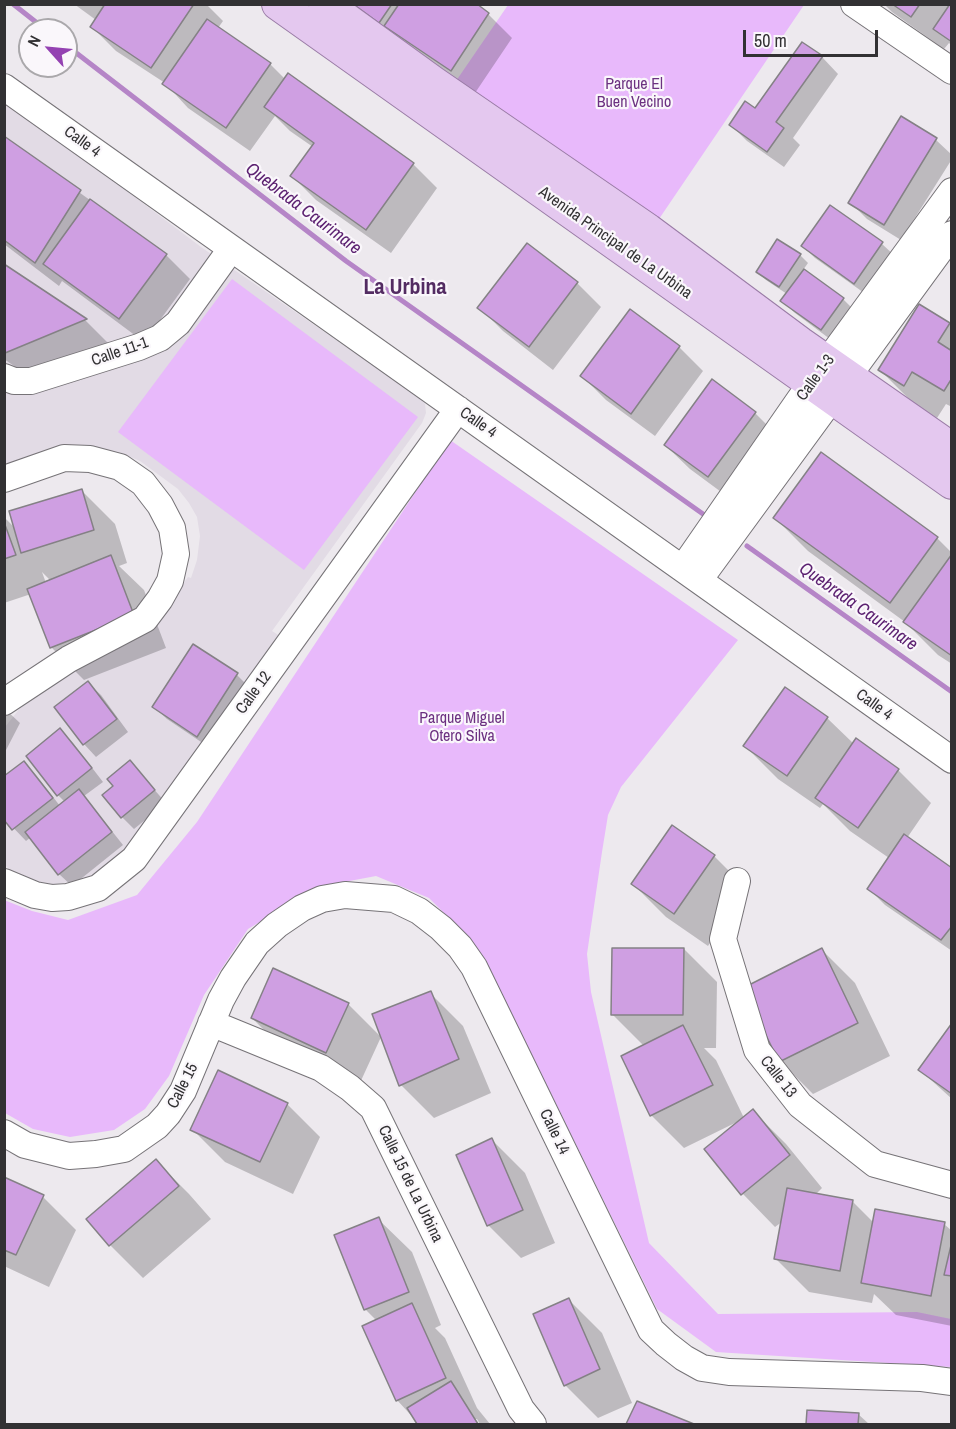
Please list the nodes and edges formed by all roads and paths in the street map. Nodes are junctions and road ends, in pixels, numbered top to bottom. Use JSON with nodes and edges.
{"nodes":[{"id":1,"x":278,"y":4,"type":"edge"},
{"id":2,"x":324,"y":4,"type":"edge"},
{"id":3,"x":854,"y":4,"type":"edge"},
{"id":4,"x":951,"y":71,"type":"edge"},
{"id":5,"x":4,"y":87,"type":"edge"},
{"id":6,"x":951,"y":191,"type":"edge"},
{"id":7,"x":951,"y":234,"type":"edge"},
{"id":8,"x":231,"y":249,"type":"junction"},
{"id":9,"x":4,"y":377,"type":"edge"},
{"id":10,"x":829,"y":379,"type":"junction"},
{"id":11,"x":458,"y":409,"type":"junction"},
{"id":12,"x":951,"y":449,"type":"edge"},
{"id":13,"x":4,"y":479,"type":"edge"},
{"id":14,"x":951,"y":483,"type":"edge"},
{"id":15,"x":691,"y":574,"type":"junction"},
{"id":16,"x":4,"y":702,"type":"edge"},
{"id":17,"x":951,"y":760,"type":"edge"},
{"id":18,"x":737,"y":881,"type":"dead end"},
{"id":19,"x":4,"y":882,"type":"edge"},
{"id":20,"x":211,"y":1023,"type":"junction"},
{"id":21,"x":4,"y":1133,"type":"edge"},
{"id":22,"x":951,"y":1185,"type":"edge"},
{"id":23,"x":951,"y":1382,"type":"edge"},
{"id":24,"x":533,"y":1425,"type":"edge"}],
"edges":[{"from":1,"to":10,"type":"main road","name":"Avenida Principal de La Urbina"},
{"from":2,"to":10,"type":"main road","name":"Avenida Principal de La Urbina"},
{"from":3,"to":4,"type":"street"},
{"from":5,"to":8,"type":"street","name":"Calle 4"},
{"from":6,"to":10,"type":"street","name":"Calle 1-3"},
{"from":7,"to":10,"type":"street","name":"Calle 1-3"},
{"from":8,"to":9,"type":"street","name":"Calle 11-1"},
{"from":8,"to":11,"type":"street","name":"Calle 4"},
{"from":10,"to":12,"type":"main road","name":"Avenida Principal de La Urbina"},
{"from":10,"to":14,"type":"main road","name":"Avenida Principal de La Urbina"},
{"from":10,"to":15,"type":"street","name":"Calle 1-3"},
{"from":11,"to":15,"type":"street","name":"Calle 4"},
{"from":11,"to":19,"type":"street","name":"Calle 12"},
{"from":13,"to":16,"type":"street"},
{"from":15,"to":17,"type":"street","name":"Calle 4"},
{"from":18,"to":22,"type":"street","name":"Calle 13"},
{"from":20,"to":21,"type":"street","name":"Calle 15"},
{"from":20,"to":23,"type":"street","name":"Calle 14"},
{"from":20,"to":24,"type":"street","name":"Calle 15 de La Urbina"}]}
